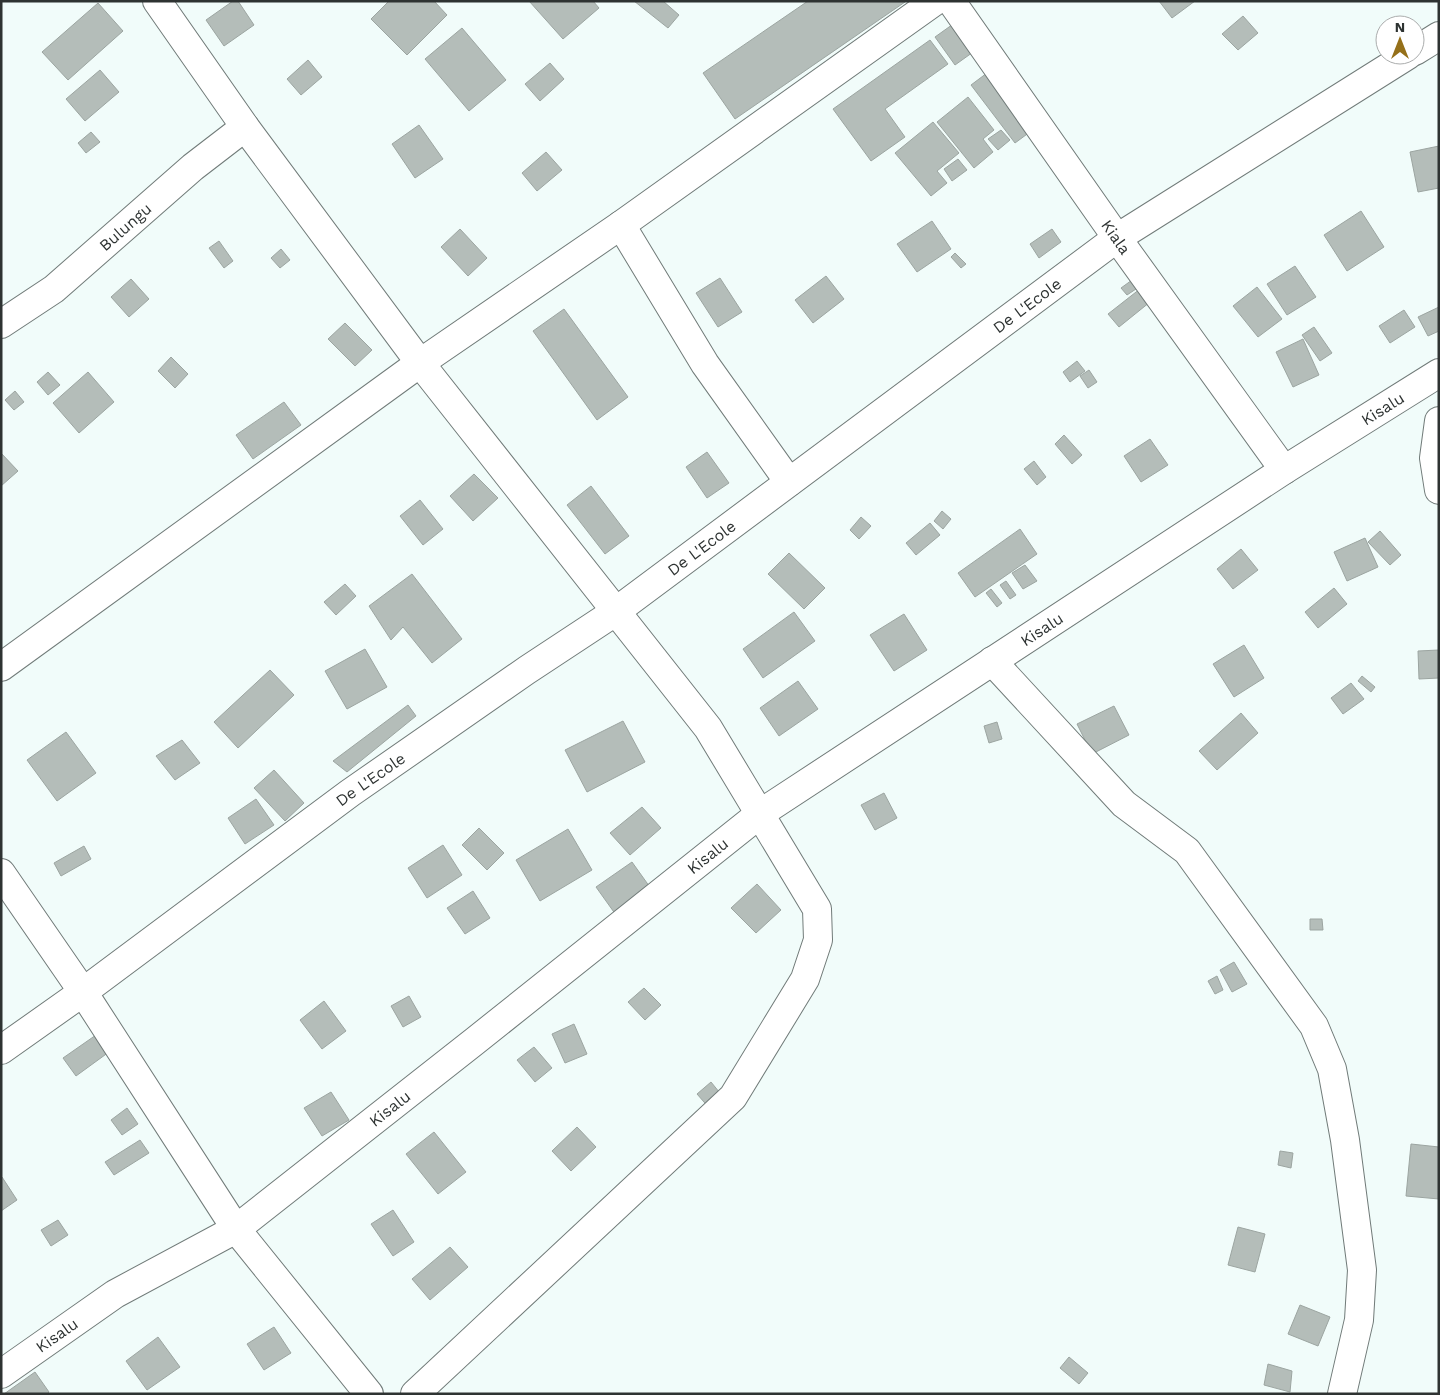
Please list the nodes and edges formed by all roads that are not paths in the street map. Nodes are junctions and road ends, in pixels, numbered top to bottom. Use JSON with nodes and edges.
{"nodes":[{"id":1,"x":157,"y":1,"type":"edge"},
{"id":2,"x":935,"y":1,"type":"edge"},
{"id":3,"x":952,"y":1,"type":"edge"},
{"id":4,"x":1439,"y":36,"type":"edge"},
{"id":5,"x":1425,"y":45,"type":"edge"},
{"id":6,"x":1392,"y":65,"type":"edge"},
{"id":7,"x":245,"y":127,"type":"junction"},
{"id":8,"x":621,"y":225,"type":"junction"},
{"id":9,"x":1116,"y":238,"type":"junction"},
{"id":10,"x":1,"y":324,"type":"edge"},
{"id":11,"x":420,"y":363,"type":"junction"},
{"id":12,"x":1439,"y":373,"type":"edge"},
{"id":13,"x":1439,"y":421,"type":"edge"},
{"id":14,"x":1284,"y":470,"type":"junction"},
{"id":15,"x":789,"y":482,"type":"junction"},
{"id":16,"x":1439,"y":490,"type":"edge"},
{"id":17,"x":615,"y":612,"type":"junction"},
{"id":18,"x":992,"y":661,"type":"junction"},
{"id":19,"x":1,"y":667,"type":"edge"},
{"id":20,"x":761,"y":813,"type":"junction"},
{"id":21,"x":1,"y":873,"type":"edge"},
{"id":22,"x":83,"y":992,"type":"junction"},
{"id":23,"x":1,"y":1050,"type":"edge"},
{"id":24,"x":236,"y":1229,"type":"junction"},
{"id":25,"x":1,"y":1374,"type":"edge"},
{"id":26,"x":369,"y":1394,"type":"edge"},
{"id":27,"x":415,"y":1394,"type":"edge"},
{"id":28,"x":1342,"y":1394,"type":"edge"}],
"edges":[{"from":1,"to":7,"type":"street"},
{"from":2,"to":8,"type":"street"},
{"from":3,"to":9,"type":"street","name":"Kiala"},
{"from":4,"to":5,"type":"street"},
{"from":6,"to":9,"type":"street","name":"De L'Ecole"},
{"from":7,"to":10,"type":"street","name":"Bulungu"},
{"from":7,"to":11,"type":"street"},
{"from":8,"to":11,"type":"street"},
{"from":8,"to":15,"type":"street"},
{"from":9,"to":14,"type":"street","name":"Kiala"},
{"from":9,"to":15,"type":"street","name":"De L'Ecole"},
{"from":11,"to":17,"type":"street"},
{"from":11,"to":19,"type":"street"},
{"from":12,"to":14,"type":"street","name":"Kisalu"},
{"from":13,"to":16,"type":"street"},
{"from":14,"to":18,"type":"street","name":"Kisalu"},
{"from":15,"to":17,"type":"street","name":"De L'Ecole"},
{"from":17,"to":20,"type":"street"},
{"from":17,"to":22,"type":"street","name":"De L'Ecole"},
{"from":18,"to":20,"type":"street","name":"Kisalu"},
{"from":18,"to":28,"type":"street"},
{"from":20,"to":24,"type":"street","name":"Kisalu"},
{"from":20,"to":27,"type":"street"},
{"from":21,"to":22,"type":"street"},
{"from":22,"to":23,"type":"street","name":"De L'Ecole"},
{"from":22,"to":24,"type":"street"},
{"from":24,"to":25,"type":"street","name":"Kisalu"},
{"from":24,"to":26,"type":"street"}]}
